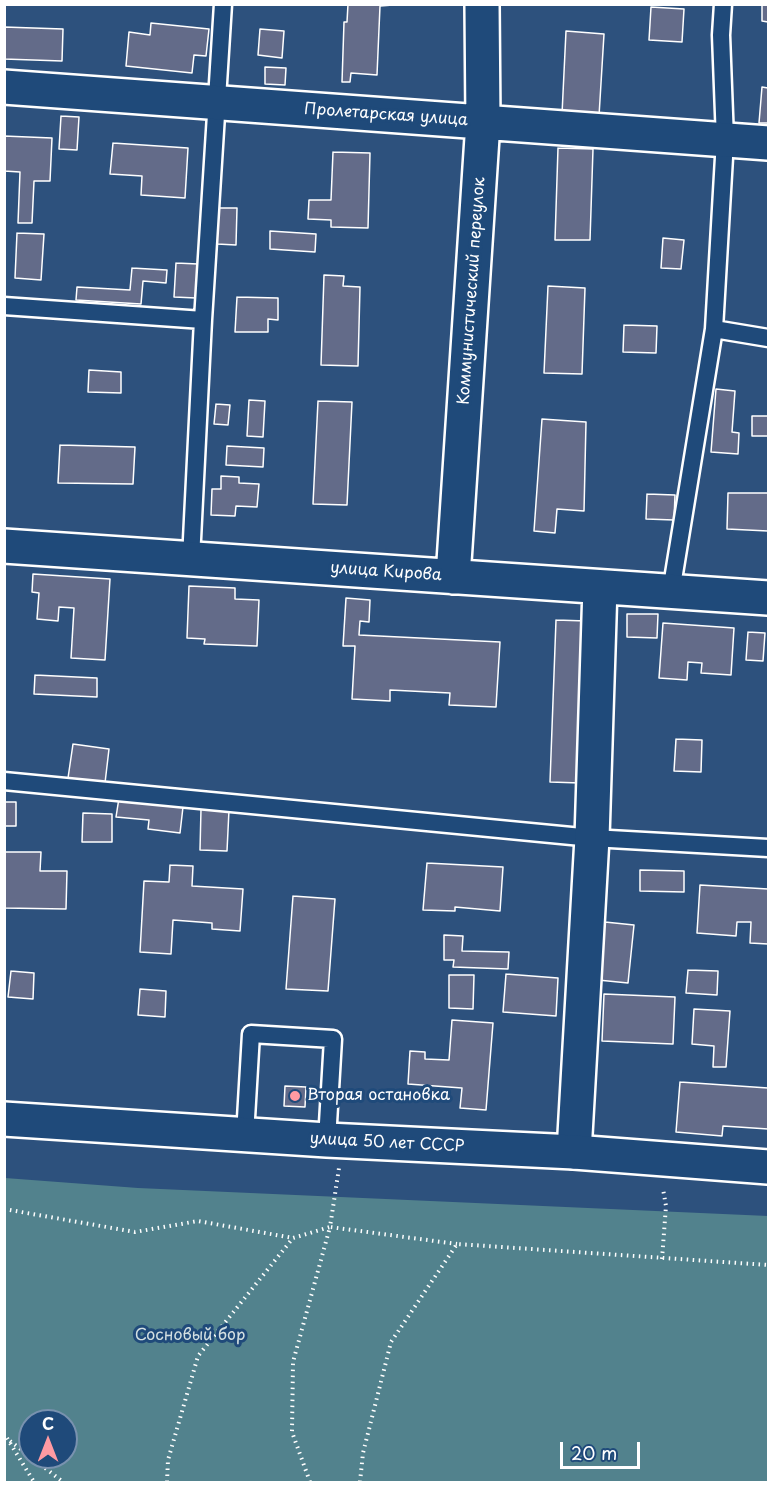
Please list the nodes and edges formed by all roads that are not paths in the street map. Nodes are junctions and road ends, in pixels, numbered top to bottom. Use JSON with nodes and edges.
{"nodes":[{"id":1,"x":223,"y":4,"type":"edge"},
{"id":2,"x":482,"y":4,"type":"edge"},
{"id":3,"x":723,"y":4,"type":"edge"},
{"id":4,"x":4,"y":87,"type":"edge"},
{"id":5,"x":218,"y":103,"type":"junction"},
{"id":6,"x":483,"y":122,"type":"junction"},
{"id":7,"x":724,"y":140,"type":"junction"},
{"id":8,"x":768,"y":143,"type":"edge"},
{"id":9,"x":4,"y":306,"type":"edge"},
{"id":10,"x":203,"y":320,"type":"junction"},
{"id":11,"x":714,"y":329,"type":"junction"},
{"id":12,"x":768,"y":338,"type":"edge"},
{"id":13,"x":4,"y":546,"type":"edge"},
{"id":14,"x":191,"y":559,"type":"junction"},
{"id":15,"x":453,"y":577,"type":"junction"},
{"id":16,"x":600,"y":587,"type":"junction"},
{"id":17,"x":671,"y":592,"type":"junction"},
{"id":18,"x":768,"y":598,"type":"edge"},
{"id":19,"x":4,"y":781,"type":"edge"},
{"id":20,"x":592,"y":838,"type":"junction"},
{"id":21,"x":768,"y":848,"type":"edge"},
{"id":22,"x":4,"y":1119,"type":"edge"},
{"id":23,"x":245,"y":1135,"type":"junction"},
{"id":24,"x":335,"y":1140,"type":"junction"},
{"id":25,"x":574,"y":1152,"type":"junction"},
{"id":26,"x":768,"y":1167,"type":"edge"}],
"edges":[{"from":1,"to":5,"type":"lane"},
{"from":2,"to":6,"type":"street","name":"Коммунистический переулок"},
{"from":3,"to":7,"type":"lane"},
{"from":4,"to":5,"type":"street","name":"Пролетарская улица"},
{"from":5,"to":6,"type":"street","name":"Пролетарская улица"},
{"from":5,"to":10,"type":"lane"},
{"from":6,"to":7,"type":"street","name":"Пролетарская улица"},
{"from":6,"to":15,"type":"street","name":"Коммунистический переулок"},
{"from":7,"to":8,"type":"street","name":"Пролетарская улица"},
{"from":7,"to":11,"type":"lane"},
{"from":9,"to":10,"type":"lane"},
{"from":10,"to":14,"type":"lane"},
{"from":11,"to":12,"type":"lane"},
{"from":11,"to":17,"type":"lane"},
{"from":13,"to":14,"type":"street","name":"улица Кирова"},
{"from":14,"to":15,"type":"street","name":"улица Кирова"},
{"from":15,"to":16,"type":"street","name":"улица Кирова"},
{"from":16,"to":17,"type":"street","name":"улица Кирова"},
{"from":16,"to":20,"type":"street"},
{"from":17,"to":18,"type":"street","name":"улица Кирова"},
{"from":19,"to":20,"type":"lane"},
{"from":20,"to":21,"type":"lane"},
{"from":20,"to":25,"type":"street"},
{"from":22,"to":23,"type":"street","name":"улица 50 лет СССР"},
{"from":23,"to":24,"type":"street","name":"улица 50 лет СССР"},
{"from":23,"to":24,"type":"lane"},
{"from":24,"to":25,"type":"street","name":"улица 50 лет СССР"},
{"from":25,"to":26,"type":"street","name":"улица 50 лет СССР"}]}
